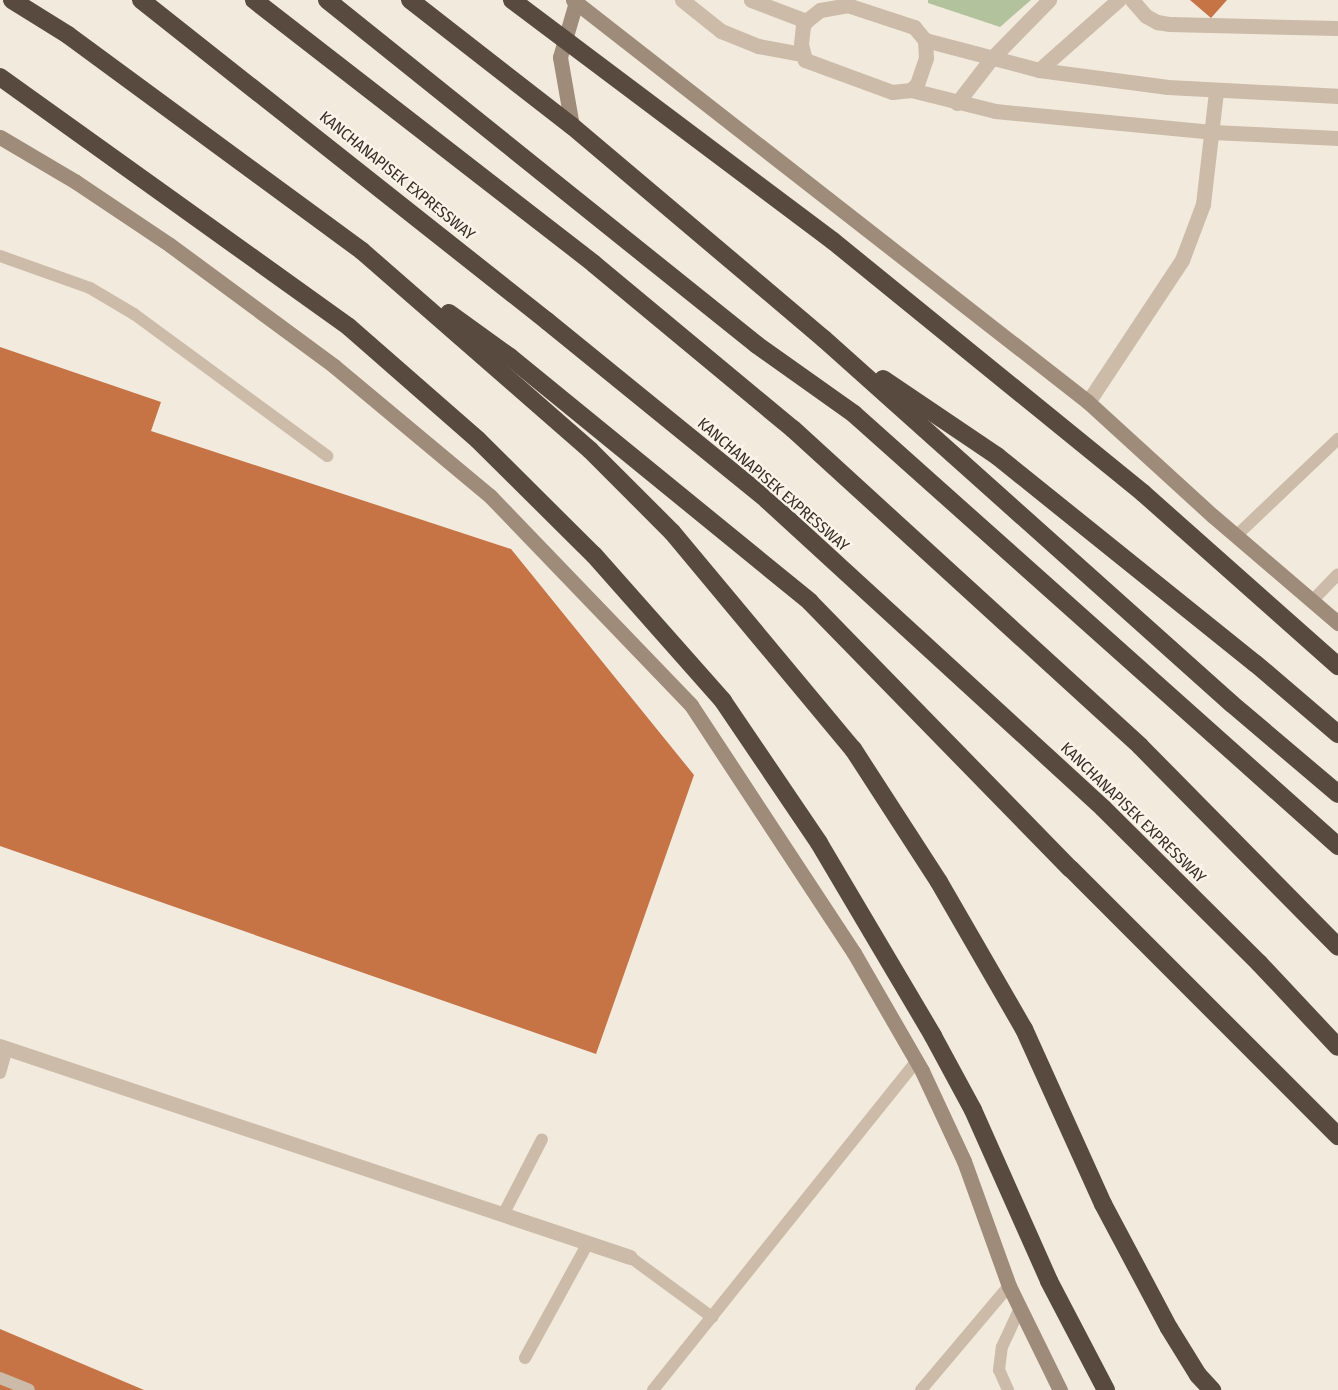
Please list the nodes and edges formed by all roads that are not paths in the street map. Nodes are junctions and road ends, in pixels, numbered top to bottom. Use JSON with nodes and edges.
{"nodes":[{"id":1,"x":12,"y":0,"type":"edge"},
{"id":2,"x":141,"y":0,"type":"edge"},
{"id":3,"x":254,"y":0,"type":"edge"},
{"id":4,"x":327,"y":0,"type":"edge"},
{"id":5,"x":410,"y":0,"type":"edge"},
{"id":6,"x":512,"y":0,"type":"edge"},
{"id":7,"x":682,"y":0,"type":"edge"},
{"id":8,"x":752,"y":0,"type":"edge"},
{"id":9,"x":1049,"y":0,"type":"edge"},
{"id":10,"x":1118,"y":0,"type":"edge"},
{"id":11,"x":1132,"y":0,"type":"edge"},
{"id":12,"x":575,"y":1,"type":"edge"},
{"id":13,"x":806,"y":21,"type":"junction"},
{"id":14,"x":1338,"y":28,"type":"edge"},
{"id":15,"x":925,"y":40,"type":"junction"},
{"id":16,"x":802,"y":54,"type":"junction"},
{"id":17,"x":991,"y":59,"type":"junction"},
{"id":18,"x":1039,"y":70,"type":"junction"},
{"id":19,"x":0,"y":77,"type":"edge"},
{"id":20,"x":911,"y":90,"type":"junction"},
{"id":21,"x":1216,"y":91,"type":"junction"},
{"id":22,"x":1338,"y":96,"type":"edge"},
{"id":23,"x":957,"y":103,"type":"junction"},
{"id":24,"x":572,"y":126,"type":"junction"},
{"id":25,"x":1212,"y":132,"type":"junction"},
{"id":26,"x":0,"y":137,"type":"edge"},
{"id":27,"x":1338,"y":138,"type":"edge"},
{"id":28,"x":362,"y":251,"type":"junction"},
{"id":29,"x":0,"y":256,"type":"edge"},
{"id":30,"x":824,"y":339,"type":"junction"},
{"id":31,"x":1088,"y":402,"type":"junction"},
{"id":32,"x":1338,"y":439,"type":"edge"},
{"id":33,"x":327,"y":456,"type":"dead end"},
{"id":34,"x":1236,"y":536,"type":"junction"},
{"id":35,"x":1338,"y":574,"type":"edge"},
{"id":36,"x":1312,"y":601,"type":"junction"},
{"id":37,"x":1338,"y":623,"type":"edge"},
{"id":38,"x":1338,"y":666,"type":"edge"},
{"id":39,"x":1338,"y":734,"type":"edge"},
{"id":40,"x":1338,"y":794,"type":"edge"},
{"id":41,"x":1338,"y":846,"type":"edge"},
{"id":42,"x":1338,"y":947,"type":"edge"},
{"id":43,"x":4,"y":1047,"type":"edge"},
{"id":44,"x":1338,"y":1047,"type":"edge"},
{"id":45,"x":915,"y":1063,"type":"junction"},
{"id":46,"x":0,"y":1074,"type":"edge"},
{"id":47,"x":1338,"y":1136,"type":"edge"},
{"id":48,"x":542,"y":1139,"type":"dead end"},
{"id":49,"x":503,"y":1215,"type":"junction"},
{"id":50,"x":588,"y":1243,"type":"junction"},
{"id":51,"x":630,"y":1257,"type":"joint"},
{"id":52,"x":1009,"y":1286,"type":"junction"},
{"id":53,"x":1020,"y":1308,"type":"junction"},
{"id":54,"x":712,"y":1317,"type":"junction"},
{"id":55,"x":525,"y":1358,"type":"dead end"},
{"id":56,"x":0,"y":1378,"type":"edge"},
{"id":57,"x":28,"y":1390,"type":"edge"},
{"id":58,"x":653,"y":1390,"type":"edge"},
{"id":59,"x":921,"y":1390,"type":"edge"},
{"id":60,"x":1008,"y":1390,"type":"edge"},
{"id":61,"x":1060,"y":1390,"type":"edge"},
{"id":62,"x":1106,"y":1390,"type":"edge"},
{"id":63,"x":1212,"y":1390,"type":"edge"}],
"edges":[{"from":1,"to":28,"type":"highway"},
{"from":2,"to":44,"type":"highway","name":"KANCHANAPISEK EXPRESSWAY"},
{"from":3,"to":42,"type":"highway"},
{"from":4,"to":41,"type":"highway"},
{"from":5,"to":24,"type":"highway"},
{"from":6,"to":38,"type":"highway","bridge":true},
{"from":7,"to":16,"type":"street"},
{"from":8,"to":13,"type":"street"},
{"from":9,"to":17,"type":"street"},
{"from":10,"to":18,"type":"street"},
{"from":11,"to":14,"type":"street"},
{"from":12,"to":24,"type":"street"},
{"from":12,"to":31,"type":"street"},
{"from":13,"to":15,"type":"street"},
{"from":13,"to":16,"type":"street"},
{"from":15,"to":17,"type":"street"},
{"from":15,"to":20,"type":"street"},
{"from":16,"to":20,"type":"street"},
{"from":17,"to":18,"type":"street"},
{"from":17,"to":23,"type":"street"},
{"from":18,"to":21,"type":"street"},
{"from":19,"to":62,"type":"highway"},
{"from":20,"to":23,"type":"street"},
{"from":21,"to":22,"type":"street"},
{"from":21,"to":25,"type":"street"},
{"from":23,"to":25,"type":"street"},
{"from":24,"to":30,"type":"highway"},
{"from":25,"to":27,"type":"street"},
{"from":25,"to":31,"type":"street"},
{"from":26,"to":45,"type":"street"},
{"from":28,"to":47,"type":"highway"},
{"from":28,"to":63,"type":"highway"},
{"from":29,"to":33,"type":"lane"},
{"from":30,"to":39,"type":"highway"},
{"from":30,"to":40,"type":"highway"},
{"from":31,"to":34,"type":"street"},
{"from":32,"to":34,"type":"lane"},
{"from":34,"to":36,"type":"street"},
{"from":35,"to":36,"type":"lane"},
{"from":36,"to":37,"type":"street"},
{"from":43,"to":46,"type":"lane"},
{"from":43,"to":49,"type":"street"},
{"from":45,"to":52,"type":"street"},
{"from":45,"to":54,"type":"lane"},
{"from":48,"to":49,"type":"lane"},
{"from":49,"to":50,"type":"street"},
{"from":50,"to":51,"type":"street"},
{"from":50,"to":55,"type":"lane"},
{"from":51,"to":54,"type":"lane"},
{"from":52,"to":53,"type":"street"},
{"from":52,"to":59,"type":"lane"},
{"from":53,"to":60,"type":"lane"},
{"from":53,"to":61,"type":"street"},
{"from":54,"to":58,"type":"lane"},
{"from":56,"to":57,"type":"lane"}]}
